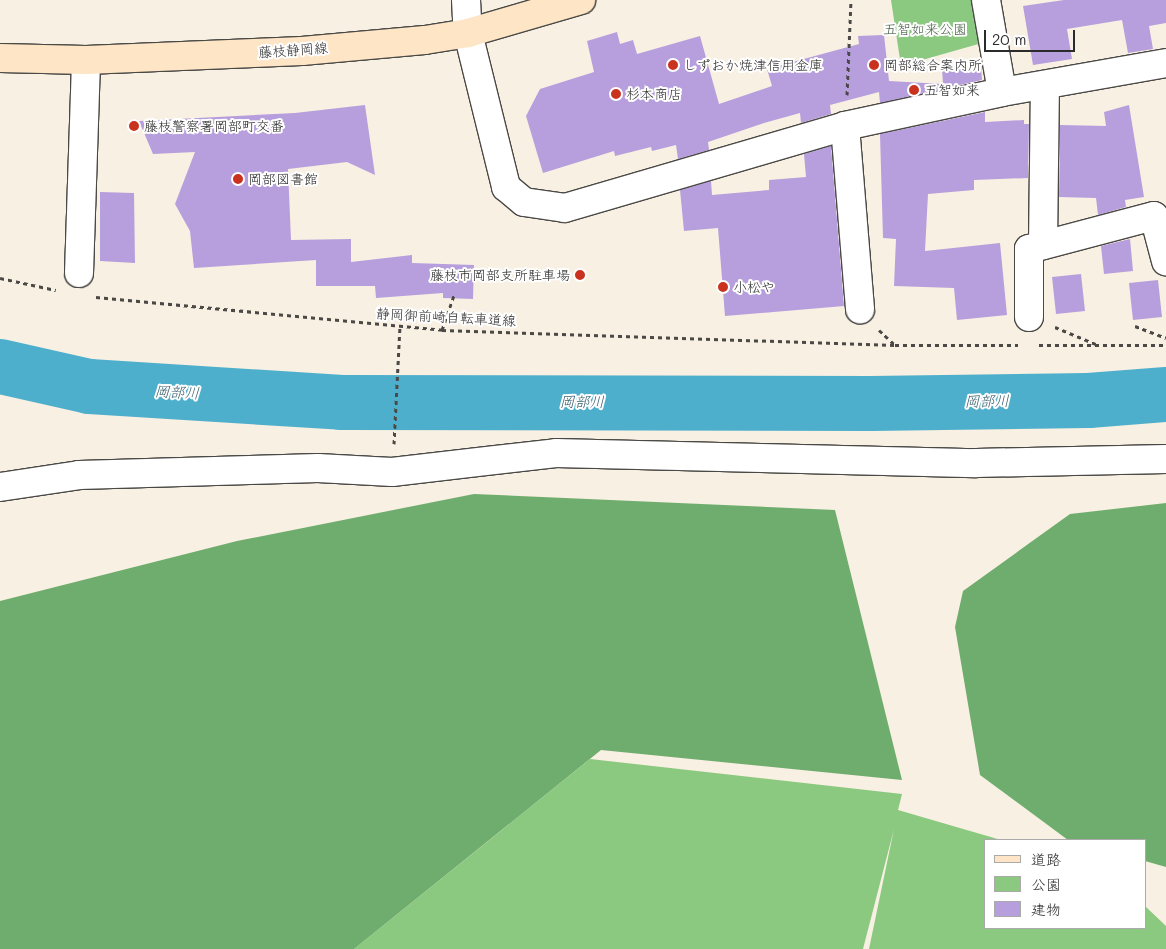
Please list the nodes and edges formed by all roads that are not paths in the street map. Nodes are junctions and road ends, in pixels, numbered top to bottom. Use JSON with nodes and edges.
{"nodes":[{"id":1,"x":466,"y":0,"type":"edge"},
{"id":2,"x":580,"y":0,"type":"edge"},
{"id":3,"x":986,"y":0,"type":"edge"},
{"id":4,"x":468,"y":33,"type":"junction"},
{"id":5,"x":0,"y":58,"type":"edge"},
{"id":6,"x":86,"y":60,"type":"junction"},
{"id":7,"x":1166,"y":63,"type":"edge"},
{"id":8,"x":1046,"y":87,"type":"junction"},
{"id":9,"x":1002,"y":92,"type":"junction"},
{"id":10,"x":845,"y":126,"type":"junction"},
{"id":11,"x":1042,"y":245,"type":"junction"},
{"id":12,"x":1166,"y":256,"type":"edge"},
{"id":13,"x":83,"y":285,"type":"road end"},
{"id":14,"x":860,"y":309,"type":"dead end"},
{"id":15,"x":1029,"y":317,"type":"road end"},
{"id":16,"x":1166,"y":458,"type":"edge"},
{"id":17,"x":0,"y":487,"type":"edge"}],
"edges":[{"from":1,"to":4,"type":"street"},
{"from":2,"to":4,"type":"main road","name":"藤枝静岡線"},
{"from":3,"to":9,"type":"street"},
{"from":4,"to":6,"type":"main road","name":"藤枝静岡線"},
{"from":4,"to":10,"type":"street"},
{"from":5,"to":6,"type":"main road","name":"藤枝静岡線"},
{"from":6,"to":13,"type":"street"},
{"from":7,"to":8,"type":"street"},
{"from":8,"to":9,"type":"street"},
{"from":8,"to":11,"type":"street"},
{"from":9,"to":10,"type":"street"},
{"from":10,"to":14,"type":"street"},
{"from":11,"to":12,"type":"street"},
{"from":11,"to":15,"type":"street"},
{"from":16,"to":17,"type":"street"}]}
